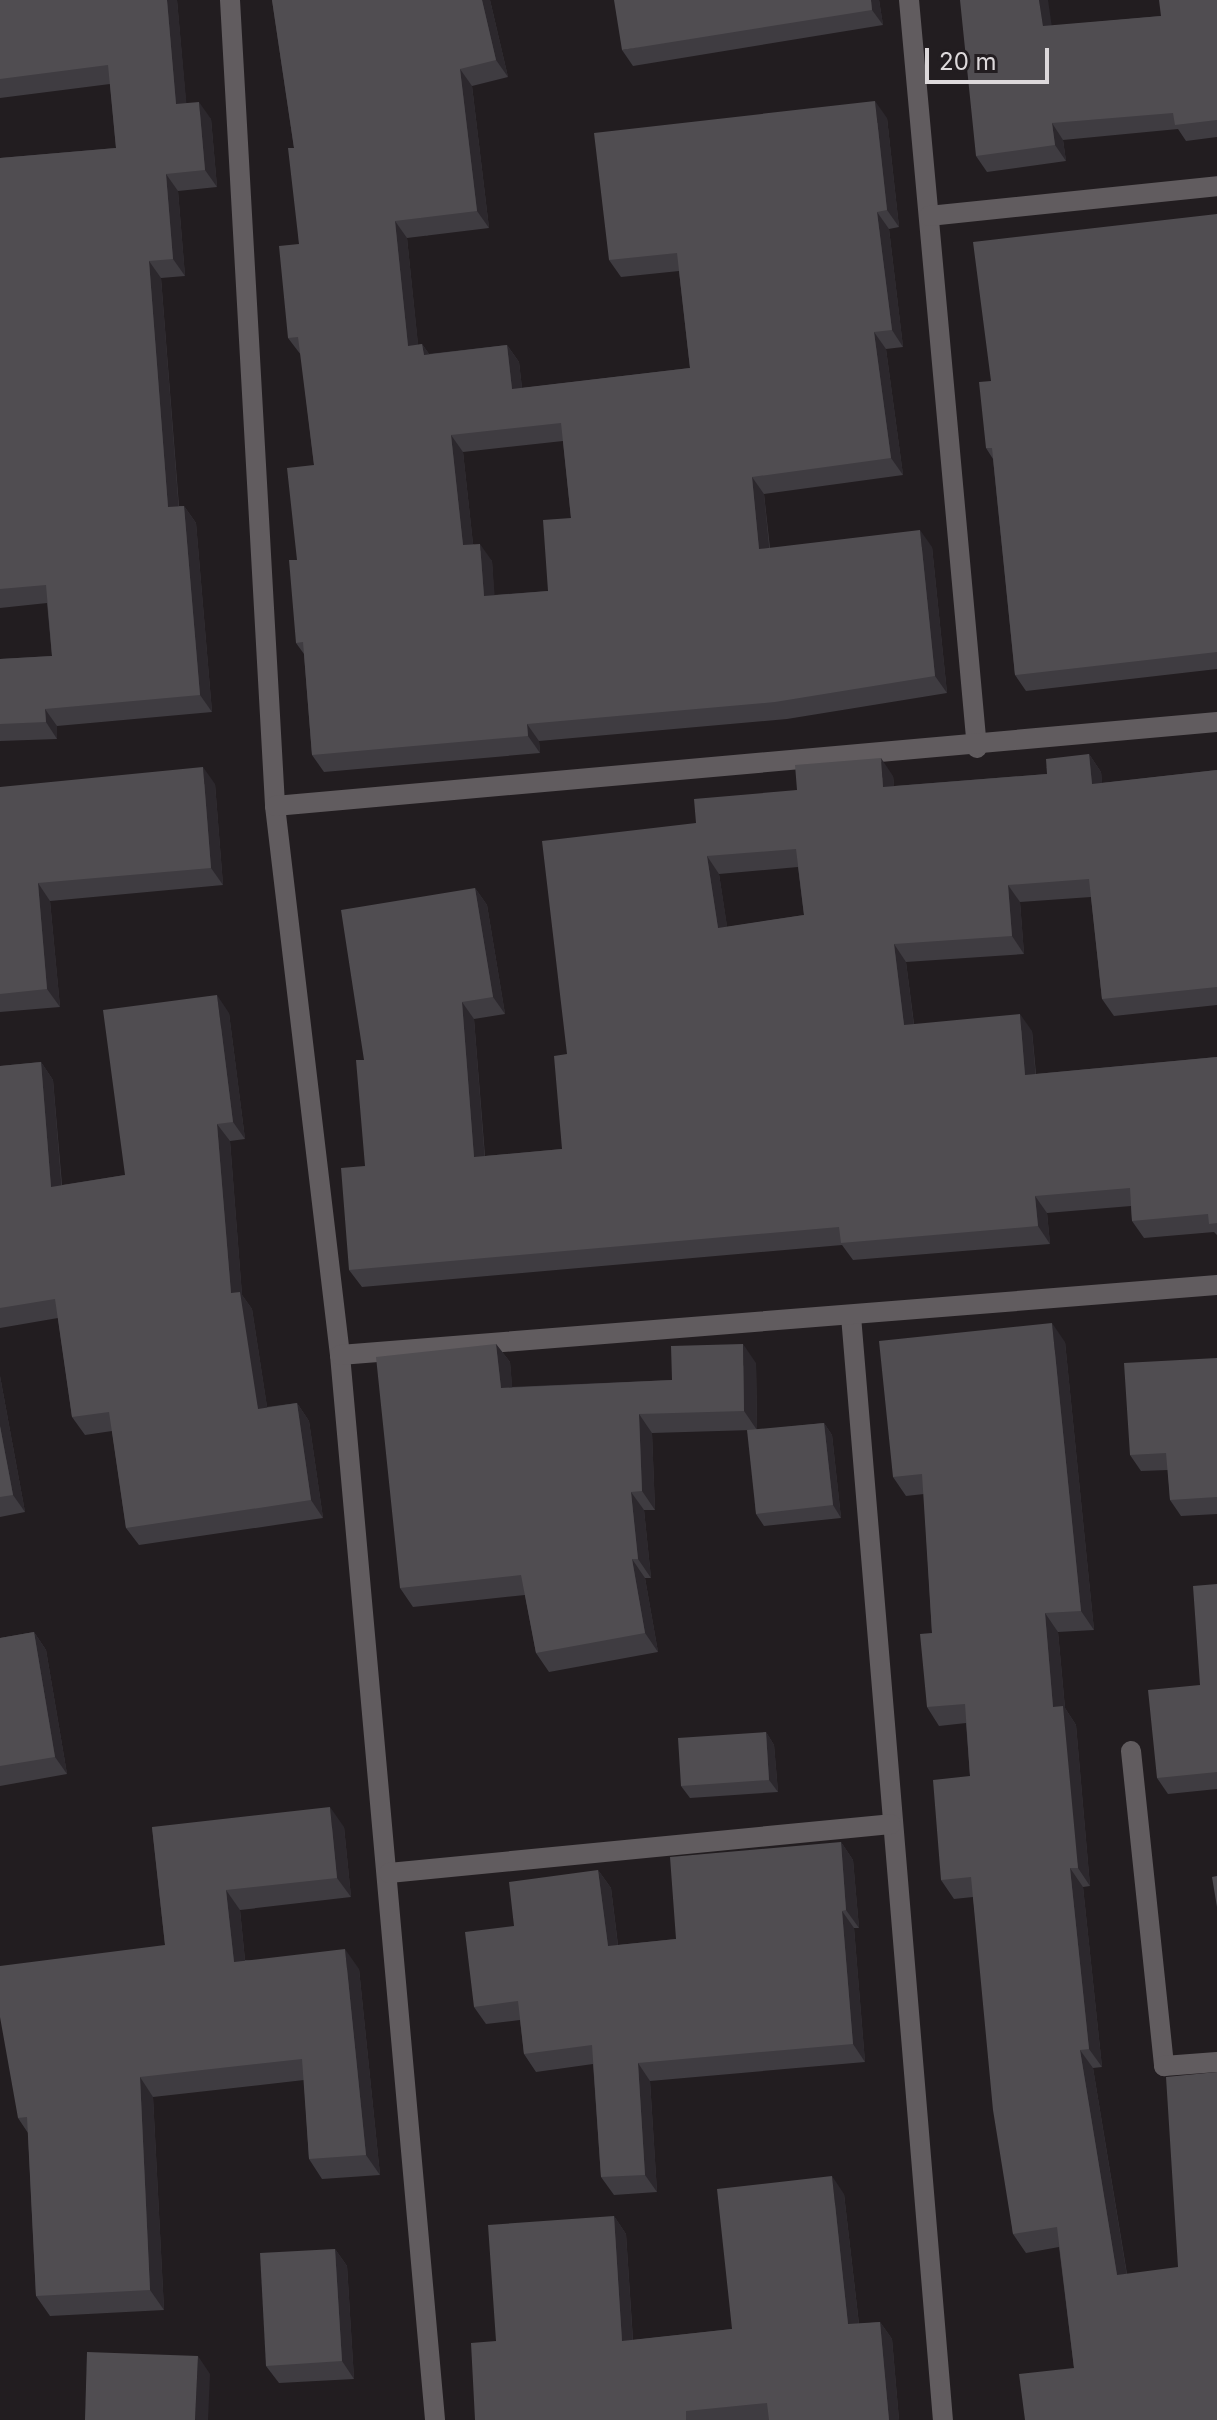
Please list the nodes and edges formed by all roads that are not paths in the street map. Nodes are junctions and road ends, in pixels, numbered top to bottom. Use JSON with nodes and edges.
{"nodes":[{"id":1,"x":230,"y":0,"type":"edge"},
{"id":2,"x":909,"y":0,"type":"edge"},
{"id":3,"x":1217,"y":186,"type":"edge"},
{"id":4,"x":929,"y":216,"type":"junction"},
{"id":5,"x":1217,"y":722,"type":"edge"},
{"id":6,"x":977,"y":748,"type":"junction"},
{"id":7,"x":275,"y":806,"type":"junction"},
{"id":8,"x":1217,"y":1285,"type":"edge"},
{"id":9,"x":851,"y":1316,"type":"junction"},
{"id":10,"x":340,"y":1355,"type":"junction"},
{"id":11,"x":1131,"y":1751,"type":"dead end"},
{"id":12,"x":891,"y":1824,"type":"junction"},
{"id":13,"x":389,"y":1873,"type":"junction"},
{"id":14,"x":1217,"y":2062,"type":"edge"},
{"id":15,"x":435,"y":2420,"type":"edge"},
{"id":16,"x":943,"y":2420,"type":"edge"}],
"edges":[{"from":1,"to":7,"type":"street"},
{"from":2,"to":4,"type":"street"},
{"from":3,"to":4,"type":"street"},
{"from":4,"to":6,"type":"street"},
{"from":5,"to":6,"type":"street"},
{"from":6,"to":7,"type":"street"},
{"from":7,"to":10,"type":"street"},
{"from":8,"to":9,"type":"street"},
{"from":9,"to":10,"type":"street"},
{"from":9,"to":12,"type":"street"},
{"from":10,"to":13,"type":"street"},
{"from":11,"to":14,"type":"street"},
{"from":12,"to":13,"type":"street"},
{"from":12,"to":16,"type":"street"},
{"from":13,"to":15,"type":"street"}]}
